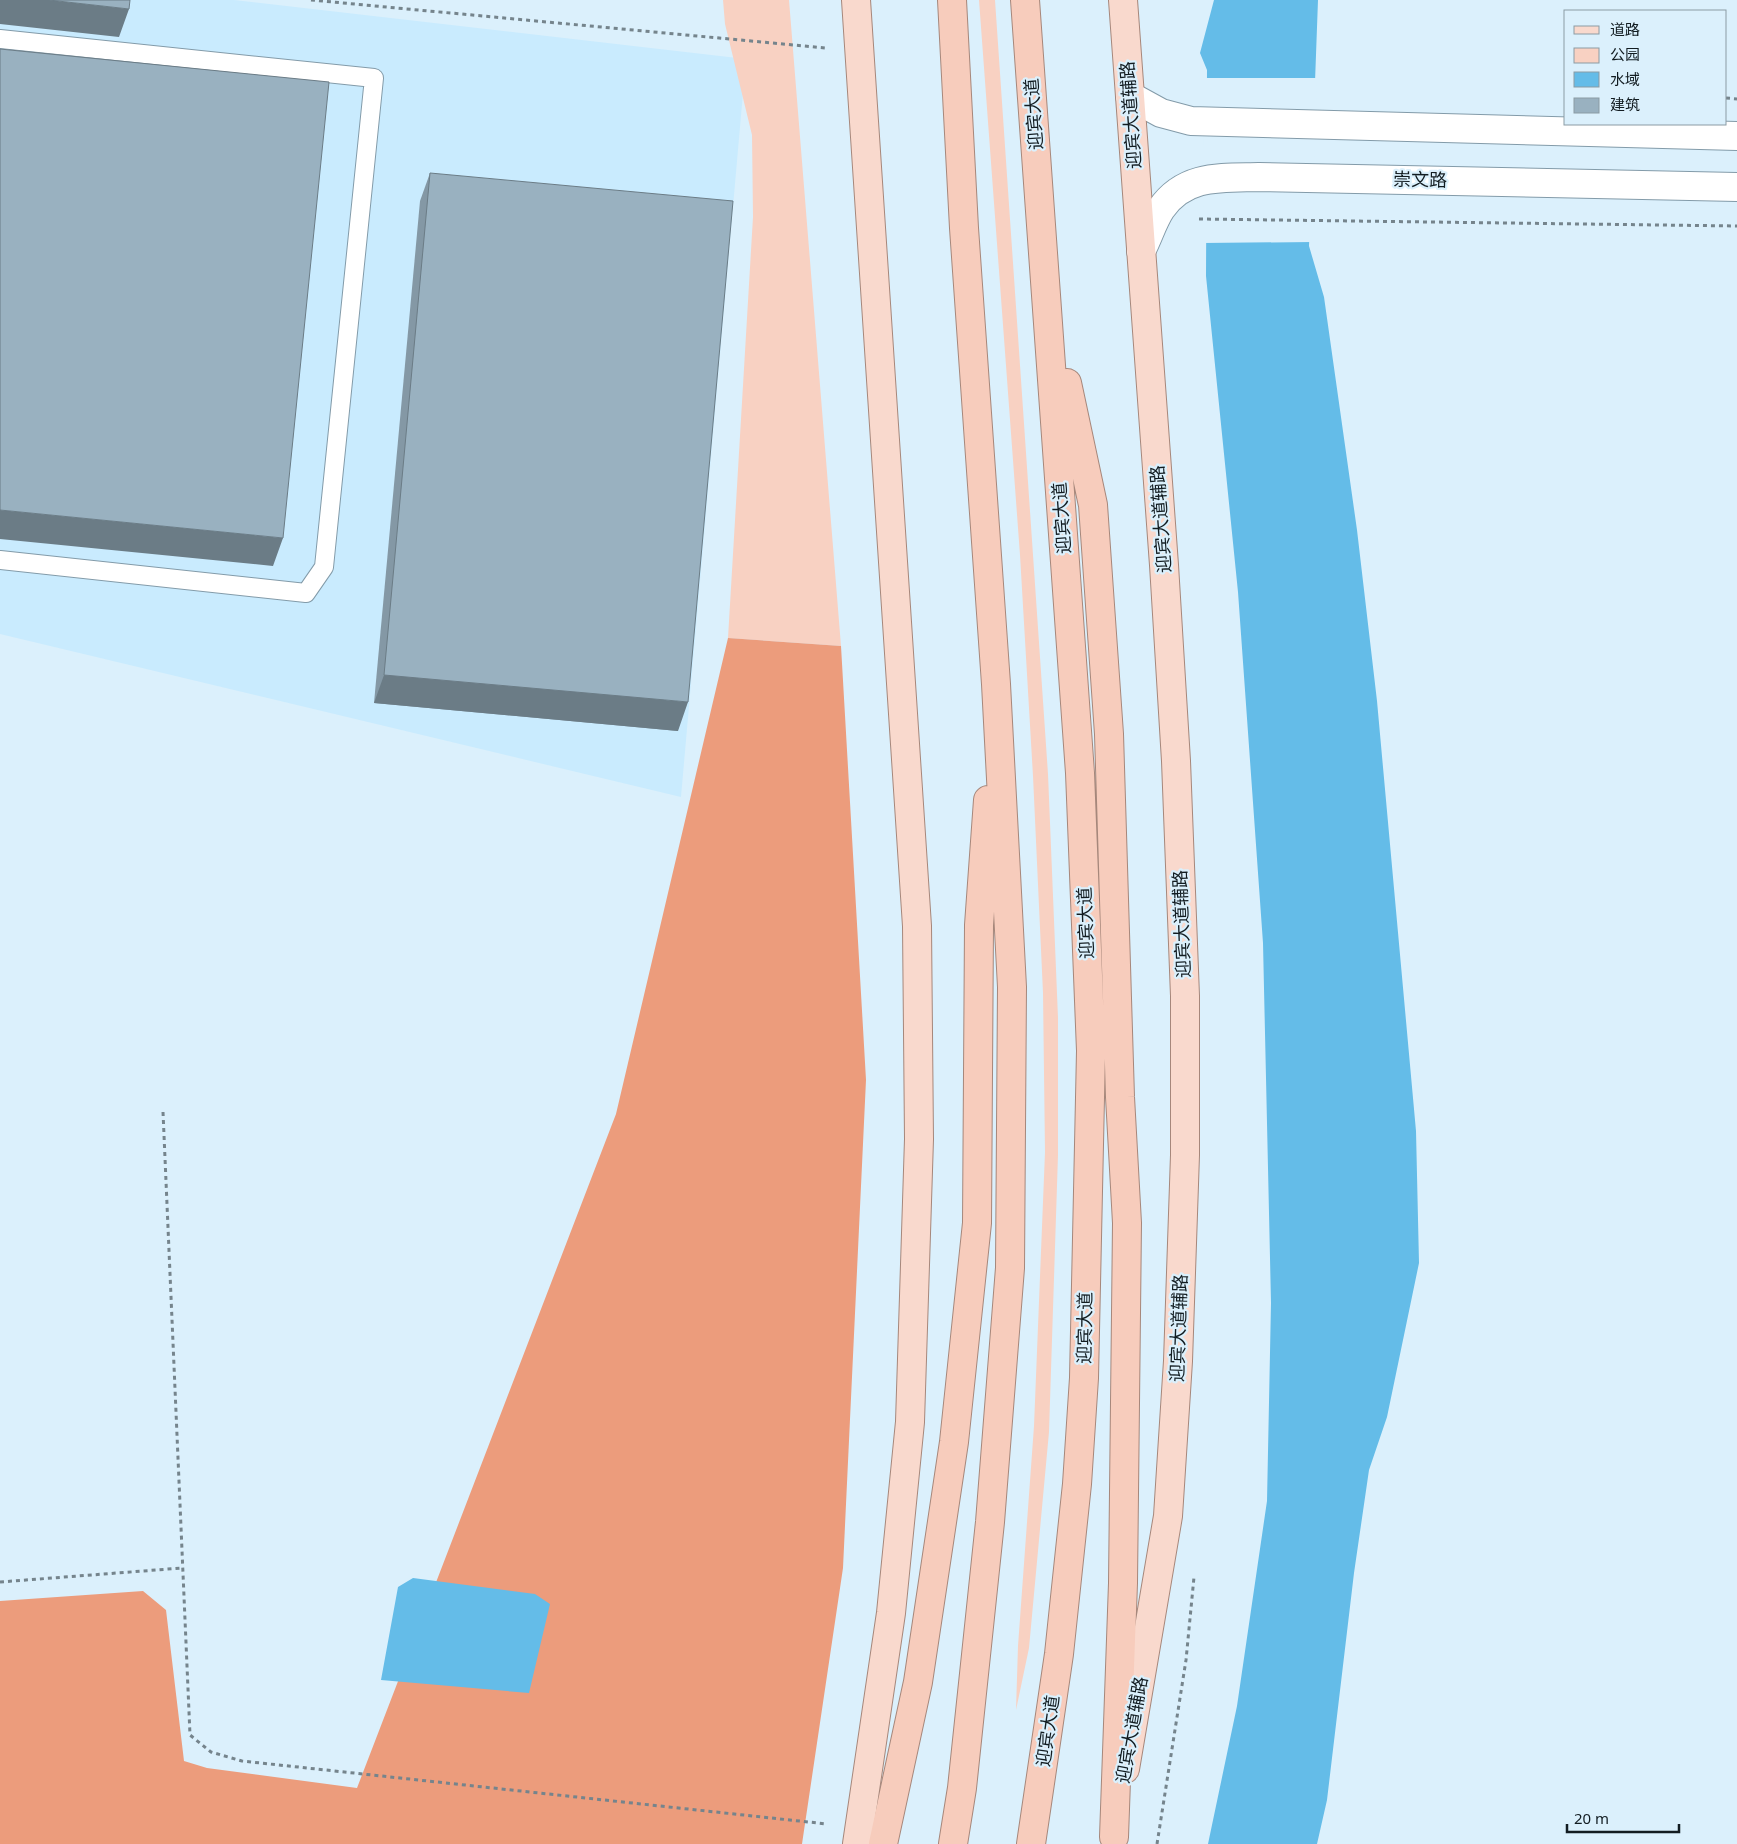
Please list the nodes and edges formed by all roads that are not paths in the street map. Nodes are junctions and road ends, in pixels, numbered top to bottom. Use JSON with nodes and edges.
{"nodes":[{"id":1,"x":856,"y":0,"type":"edge"},
{"id":2,"x":952,"y":0,"type":"edge"},
{"id":3,"x":1025,"y":0,"type":"edge"},
{"id":4,"x":1123,"y":0,"type":"edge"},
{"id":5,"x":0,"y":39,"type":"edge"},
{"id":6,"x":1130,"y":96,"type":"junction"},
{"id":7,"x":1737,"y":136,"type":"edge"},
{"id":8,"x":1737,"y":187,"type":"edge"},
{"id":9,"x":1142,"y":251,"type":"junction"},
{"id":10,"x":1046,"y":288,"type":"junction"},
{"id":11,"x":0,"y":560,"type":"edge"},
{"id":12,"x":996,"y":684,"type":"junction"},
{"id":13,"x":1113,"y":1841,"type":"edge"},
{"id":14,"x":857,"y":1844,"type":"edge"},
{"id":15,"x":883,"y":1844,"type":"edge"},
{"id":16,"x":953,"y":1844,"type":"edge"},
{"id":17,"x":1030,"y":1844,"type":"edge"}],
"edges":[{"from":1,"to":14,"type":"main road"},
{"from":2,"to":12,"type":"highway"},
{"from":3,"to":10,"type":"highway","name":"迎宾大道"},
{"from":4,"to":6,"type":"main road","name":"迎宾大道辅路"},
{"from":5,"to":11,"type":"lane"},
{"from":6,"to":7,"type":"street"},
{"from":6,"to":9,"type":"main road","name":"迎宾大道辅路"},
{"from":8,"to":9,"type":"street","name":"崇文路"},
{"from":9,"to":13,"type":"main road","name":"迎宾大道辅路"},
{"from":10,"to":13,"type":"highway"},
{"from":10,"to":17,"type":"highway","name":"迎宾大道"},
{"from":12,"to":15,"type":"highway"},
{"from":12,"to":16,"type":"highway"}]}
